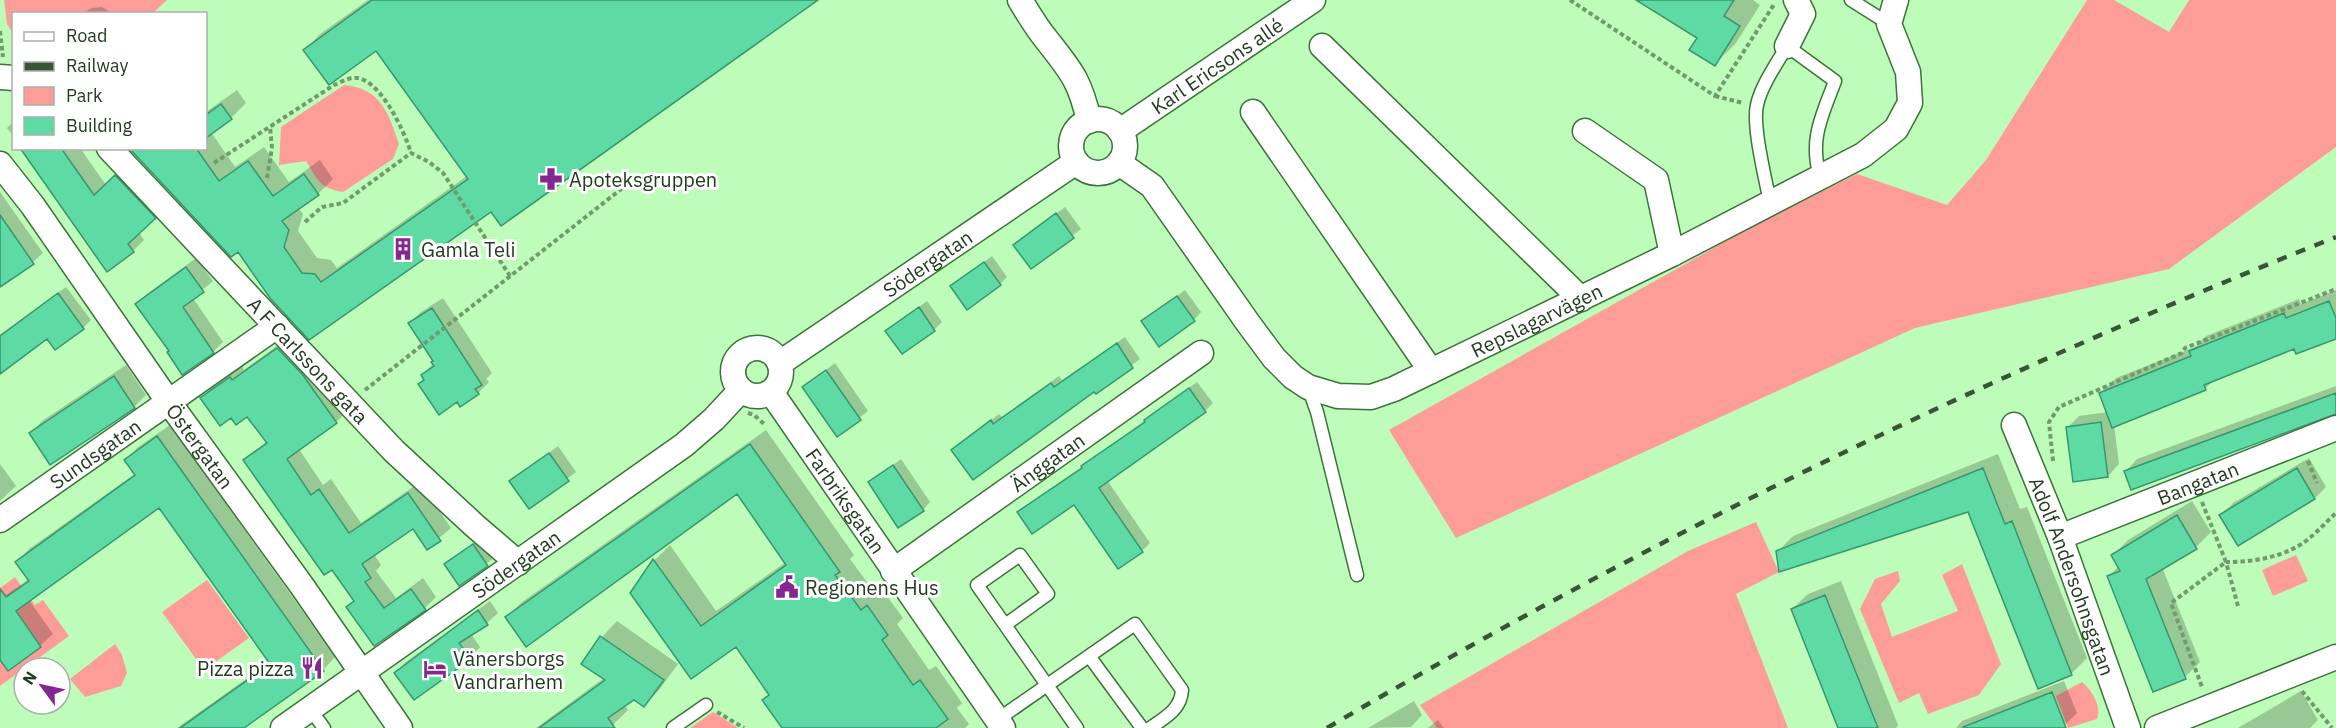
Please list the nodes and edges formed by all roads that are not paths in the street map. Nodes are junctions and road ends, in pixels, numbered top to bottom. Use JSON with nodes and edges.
{"nodes":[{"id":1,"x":1020,"y":0,"type":"edge"},
{"id":2,"x":1313,"y":0,"type":"edge"},
{"id":3,"x":1796,"y":0,"type":"edge"},
{"id":4,"x":1851,"y":0,"type":"edge"},
{"id":5,"x":1896,"y":0,"type":"edge"},
{"id":6,"x":1889,"y":24,"type":"junction"},
{"id":7,"x":1322,"y":46,"type":"dead end"},
{"id":8,"x":1787,"y":46,"type":"junction"},
{"id":9,"x":1253,"y":112,"type":"dead end"},
{"id":10,"x":1089,"y":121,"type":"junction"},
{"id":11,"x":1120,"y":131,"type":"junction"},
{"id":12,"x":1586,"y":131,"type":"dead end"},
{"id":13,"x":111,"y":150,"type":"edge"},
{"id":14,"x":1076,"y":162,"type":"junction"},
{"id":15,"x":1119,"y":162,"type":"junction"},
{"id":16,"x":0,"y":164,"type":"edge"},
{"id":17,"x":1820,"y":177,"type":"junction"},
{"id":18,"x":1770,"y":203,"type":"junction"},
{"id":19,"x":1672,"y":254,"type":"junction"},
{"id":20,"x":1581,"y":299,"type":"junction"},
{"id":21,"x":277,"y":326,"type":"junction"},
{"id":22,"x":1201,"y":353,"type":"dead end"},
{"id":23,"x":780,"y":363,"type":"junction"},
{"id":24,"x":1431,"y":371,"type":"junction"},
{"id":25,"x":1308,"y":387,"type":"junction"},
{"id":26,"x":741,"y":390,"type":"junction"},
{"id":27,"x":771,"y":392,"type":"junction"},
{"id":28,"x":168,"y":401,"type":"junction"},
{"id":29,"x":2014,"y":425,"type":"dead end"},
{"id":30,"x":2336,"y":428,"type":"edge"},
{"id":31,"x":0,"y":520,"type":"edge"},
{"id":32,"x":2061,"y":537,"type":"junction"},
{"id":33,"x":518,"y":563,"type":"junction"},
{"id":34,"x":893,"y":571,"type":"junction"},
{"id":35,"x":1358,"y":575,"type":"dead end"},
{"id":36,"x":1005,"y":625,"type":"junction"},
{"id":37,"x":1089,"y":656,"type":"junction"},
{"id":38,"x":2336,"y":657,"type":"edge"},
{"id":39,"x":360,"y":674,"type":"junction"},
{"id":40,"x":1046,"y":685,"type":"junction"},
{"id":41,"x":706,"y":705,"type":"road end"},
{"id":42,"x":310,"y":709,"type":"junction"},
{"id":43,"x":1000,"y":724,"type":"edge"},
{"id":44,"x":283,"y":728,"type":"edge"},
{"id":45,"x":324,"y":728,"type":"edge"},
{"id":46,"x":399,"y":728,"type":"edge"},
{"id":47,"x":673,"y":728,"type":"edge"},
{"id":48,"x":1077,"y":728,"type":"edge"},
{"id":49,"x":1142,"y":728,"type":"edge"},
{"id":50,"x":1150,"y":728,"type":"edge"},
{"id":51,"x":2128,"y":728,"type":"edge"},
{"id":52,"x":2157,"y":728,"type":"edge"}],
"edges":[{"from":1,"to":10,"type":"street"},
{"from":2,"to":11,"type":"street","name":"Karl Ericsons allé"},
{"from":3,"to":8,"type":"street"},
{"from":4,"to":6,"type":"lane"},
{"from":5,"to":6,"type":"street"},
{"from":6,"to":17,"type":"street","name":"Repslagarvägen"},
{"from":7,"to":20,"type":"street"},
{"from":8,"to":17,"type":"lane"},
{"from":8,"to":18,"type":"lane"},
{"from":9,"to":24,"type":"street"},
{"from":10,"to":11,"type":"street"},
{"from":10,"to":14,"type":"street"},
{"from":11,"to":15,"type":"street"},
{"from":12,"to":19,"type":"street"},
{"from":13,"to":21,"type":"street","name":"A F Carlssons gata"},
{"from":14,"to":15,"type":"street"},
{"from":14,"to":23,"type":"street","name":"Södergatan"},
{"from":15,"to":25,"type":"street","name":"Repslagarvägen"},
{"from":16,"to":28,"type":"street","name":"Östergatan"},
{"from":17,"to":18,"type":"street","name":"Repslagarvägen"},
{"from":18,"to":19,"type":"street","name":"Repslagarvägen"},
{"from":19,"to":20,"type":"street","name":"Repslagarvägen"},
{"from":20,"to":24,"type":"street","name":"Repslagarvägen"},
{"from":21,"to":28,"type":"street","name":"Sundsgatan"},
{"from":21,"to":33,"type":"street","name":"A F Carlssons gata"},
{"from":22,"to":34,"type":"street","name":"Änggatan"},
{"from":23,"to":26,"type":"street"},
{"from":23,"to":27,"type":"street"},
{"from":24,"to":25,"type":"street","name":"Repslagarvägen"},
{"from":25,"to":35,"type":"lane"},
{"from":26,"to":27,"type":"street"},
{"from":26,"to":33,"type":"street","name":"Södergatan"},
{"from":27,"to":34,"type":"street","name":"Farbriksgatan"},
{"from":28,"to":31,"type":"street","name":"Sundsgatan"},
{"from":28,"to":39,"type":"street","name":"Östergatan"},
{"from":29,"to":32,"type":"street","name":"Adolf Andersohnsgatan"},
{"from":30,"to":32,"type":"street","name":"Bangatan"},
{"from":32,"to":51,"type":"street","name":"Adolf Andersohnsgatan"},
{"from":33,"to":39,"type":"street","name":"Södergatan"},
{"from":34,"to":43,"type":"street","name":"Farbriksgatan"},
{"from":36,"to":36,"type":"lane"},
{"from":36,"to":40,"type":"lane"},
{"from":37,"to":40,"type":"lane"},
{"from":37,"to":49,"type":"lane"},
{"from":37,"to":50,"type":"lane"},
{"from":38,"to":52,"type":"street"},
{"from":39,"to":42,"type":"street","name":"Södergatan"},
{"from":39,"to":46,"type":"street","name":"Östergatan"},
{"from":40,"to":43,"type":"lane"},
{"from":40,"to":48,"type":"lane"},
{"from":41,"to":47,"type":"lane"},
{"from":42,"to":44,"type":"street","name":"Södergatan"},
{"from":42,"to":45,"type":"lane"}]}
